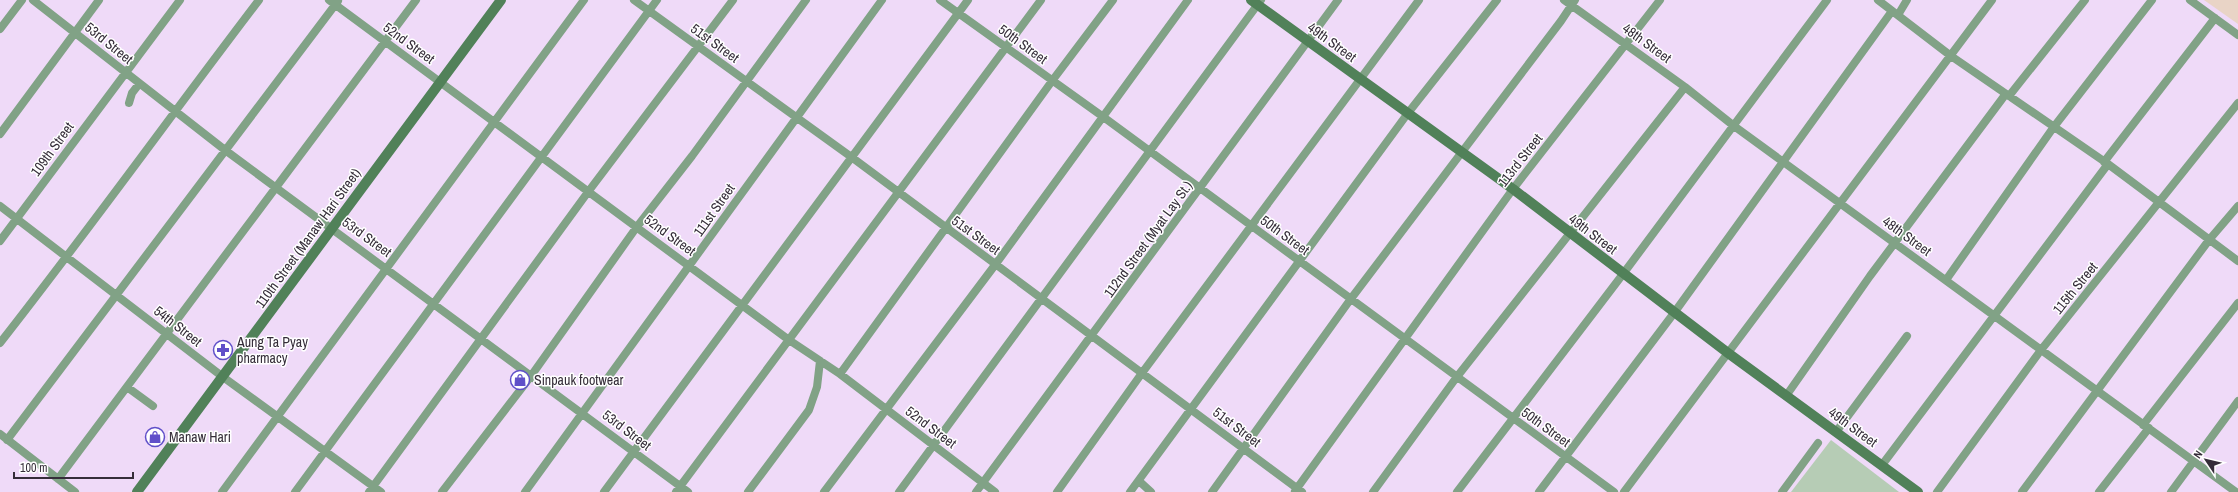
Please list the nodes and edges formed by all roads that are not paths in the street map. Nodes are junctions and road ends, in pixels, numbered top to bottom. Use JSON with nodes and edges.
{"nodes":[{"id":1,"x":22,"y":0,"type":"edge"},
{"id":2,"x":33,"y":0,"type":"edge"},
{"id":3,"x":99,"y":0,"type":"edge"},
{"id":4,"x":180,"y":0,"type":"edge"},
{"id":5,"x":259,"y":0,"type":"edge"},
{"id":6,"x":416,"y":0,"type":"edge"},
{"id":7,"x":502,"y":0,"type":"edge"},
{"id":8,"x":584,"y":0,"type":"edge"},
{"id":9,"x":634,"y":0,"type":"edge"},
{"id":10,"x":657,"y":0,"type":"edge"},
{"id":11,"x":732,"y":0,"type":"edge"},
{"id":12,"x":806,"y":0,"type":"edge"},
{"id":13,"x":882,"y":0,"type":"edge"},
{"id":14,"x":940,"y":0,"type":"edge"},
{"id":15,"x":968,"y":0,"type":"edge"},
{"id":16,"x":1041,"y":0,"type":"edge"},
{"id":17,"x":1114,"y":0,"type":"edge"},
{"id":18,"x":1188,"y":0,"type":"edge"},
{"id":19,"x":1338,"y":0,"type":"edge"},
{"id":20,"x":1419,"y":0,"type":"edge"},
{"id":21,"x":1497,"y":0,"type":"edge"},
{"id":22,"x":1564,"y":0,"type":"edge"},
{"id":23,"x":1660,"y":0,"type":"edge"},
{"id":24,"x":1827,"y":0,"type":"edge"},
{"id":25,"x":1878,"y":0,"type":"edge"},
{"id":26,"x":1908,"y":0,"type":"edge"},
{"id":27,"x":1992,"y":0,"type":"edge"},
{"id":28,"x":2085,"y":0,"type":"edge"},
{"id":29,"x":2152,"y":0,"type":"edge"},
{"id":30,"x":2190,"y":0,"type":"edge"},
{"id":31,"x":334,"y":1,"type":"edge"},
{"id":32,"x":1256,"y":2,"type":"edge"},
{"id":33,"x":1573,"y":3,"type":"edge"},
{"id":34,"x":649,"y":11,"type":"junction"},
{"id":35,"x":958,"y":13,"type":"junction"},
{"id":36,"x":1895,"y":13,"type":"junction"},
{"id":37,"x":2215,"y":18,"type":"junction"},
{"id":38,"x":0,"y":29,"type":"edge"},
{"id":39,"x":75,"y":32,"type":"junction"},
{"id":40,"x":2238,"y":35,"type":"edge"},
{"id":41,"x":1307,"y":40,"type":"junction"},
{"id":42,"x":385,"y":42,"type":"junction"},
{"id":43,"x":1627,"y":44,"type":"junction"},
{"id":44,"x":698,"y":47,"type":"junction"},
{"id":45,"x":1006,"y":47,"type":"junction"},
{"id":46,"x":1951,"y":56,"type":"junction"},
{"id":47,"x":124,"y":72,"type":"junction"},
{"id":48,"x":1359,"y":79,"type":"junction"},
{"id":49,"x":440,"y":81,"type":"junction"},
{"id":50,"x":1052,"y":81,"type":"junction"},
{"id":51,"x":746,"y":82,"type":"junction"},
{"id":52,"x":139,"y":84,"type":"junction"},
{"id":53,"x":1686,"y":87,"type":"junction"},
{"id":54,"x":2007,"y":96,"type":"junction"},
{"id":55,"x":129,"y":103,"type":"dead end"},
{"id":56,"x":2238,"y":103,"type":"edge"},
{"id":57,"x":175,"y":110,"type":"junction"},
{"id":58,"x":1408,"y":113,"type":"junction"},
{"id":59,"x":1102,"y":116,"type":"junction"},
{"id":60,"x":795,"y":118,"type":"junction"},
{"id":61,"x":493,"y":121,"type":"junction"},
{"id":62,"x":1734,"y":126,"type":"junction"},
{"id":63,"x":2053,"y":128,"type":"junction"},
{"id":64,"x":0,"y":134,"type":"edge"},
{"id":65,"x":226,"y":150,"type":"junction"},
{"id":66,"x":1151,"y":152,"type":"junction"},
{"id":67,"x":1461,"y":153,"type":"junction"},
{"id":68,"x":850,"y":156,"type":"junction"},
{"id":69,"x":541,"y":157,"type":"junction"},
{"id":70,"x":1782,"y":161,"type":"junction"},
{"id":71,"x":2106,"y":163,"type":"junction"},
{"id":72,"x":276,"y":188,"type":"junction"},
{"id":73,"x":1513,"y":189,"type":"junction"},
{"id":74,"x":1200,"y":190,"type":"junction"},
{"id":75,"x":588,"y":192,"type":"junction"},
{"id":76,"x":898,"y":193,"type":"junction"},
{"id":77,"x":1839,"y":202,"type":"junction"},
{"id":78,"x":2160,"y":204,"type":"junction"},
{"id":79,"x":0,"y":206,"type":"edge"},
{"id":80,"x":2238,"y":206,"type":"edge"},
{"id":81,"x":17,"y":219,"type":"junction"},
{"id":82,"x":1251,"y":227,"type":"junction"},
{"id":83,"x":636,"y":228,"type":"junction"},
{"id":84,"x":333,"y":229,"type":"junction"},
{"id":85,"x":946,"y":229,"type":"junction"},
{"id":86,"x":1570,"y":234,"type":"junction"},
{"id":87,"x":2209,"y":240,"type":"junction"},
{"id":88,"x":0,"y":241,"type":"edge"},
{"id":89,"x":1894,"y":243,"type":"junction"},
{"id":90,"x":67,"y":258,"type":"junction"},
{"id":91,"x":2238,"y":261,"type":"edge"},
{"id":92,"x":1300,"y":263,"type":"junction"},
{"id":93,"x":995,"y":265,"type":"junction"},
{"id":94,"x":690,"y":266,"type":"junction"},
{"id":95,"x":387,"y":268,"type":"junction"},
{"id":96,"x":1623,"y":274,"type":"junction"},
{"id":97,"x":1946,"y":280,"type":"junction"},
{"id":98,"x":116,"y":294,"type":"junction"},
{"id":99,"x":1042,"y":299,"type":"junction"},
{"id":100,"x":1350,"y":300,"type":"junction"},
{"id":101,"x":2238,"y":303,"type":"edge"},
{"id":102,"x":432,"y":304,"type":"junction"},
{"id":103,"x":742,"y":304,"type":"junction"},
{"id":104,"x":1674,"y":313,"type":"junction"},
{"id":105,"x":1994,"y":315,"type":"junction"},
{"id":106,"x":167,"y":334,"type":"junction"},
{"id":107,"x":1092,"y":336,"type":"junction"},
{"id":108,"x":1907,"y":336,"type":"dead end"},
{"id":109,"x":482,"y":339,"type":"junction"},
{"id":110,"x":790,"y":340,"type":"junction"},
{"id":111,"x":1405,"y":340,"type":"junction"},
{"id":112,"x":0,"y":343,"type":"edge"},
{"id":113,"x":2042,"y":350,"type":"junction"},
{"id":114,"x":1728,"y":353,"type":"junction"},
{"id":115,"x":820,"y":361,"type":"junction"},
{"id":116,"x":1142,"y":373,"type":"junction"},
{"id":117,"x":840,"y":374,"type":"junction"},
{"id":118,"x":531,"y":376,"type":"junction"},
{"id":119,"x":223,"y":377,"type":"junction"},
{"id":120,"x":1456,"y":378,"type":"junction"},
{"id":121,"x":127,"y":387,"type":"junction"},
{"id":122,"x":2097,"y":392,"type":"junction"},
{"id":123,"x":1786,"y":396,"type":"junction"},
{"id":124,"x":2238,"y":401,"type":"edge"},
{"id":125,"x":153,"y":406,"type":"dead end"},
{"id":126,"x":886,"y":409,"type":"junction"},
{"id":127,"x":1192,"y":409,"type":"junction"},
{"id":128,"x":582,"y":413,"type":"junction"},
{"id":129,"x":278,"y":415,"type":"junction"},
{"id":130,"x":1511,"y":418,"type":"junction"},
{"id":131,"x":2146,"y":427,"type":"junction"},
{"id":132,"x":1836,"y":432,"type":"junction"},
{"id":133,"x":0,"y":434,"type":"edge"},
{"id":134,"x":7,"y":440,"type":"junction"},
{"id":135,"x":1818,"y":443,"type":"dead end"},
{"id":136,"x":934,"y":446,"type":"junction"},
{"id":137,"x":1244,"y":449,"type":"junction"},
{"id":138,"x":324,"y":450,"type":"junction"},
{"id":139,"x":634,"y":452,"type":"junction"},
{"id":140,"x":1565,"y":457,"type":"junction"},
{"id":141,"x":2194,"y":461,"type":"junction"},
{"id":142,"x":1882,"y":465,"type":"junction"},
{"id":143,"x":58,"y":479,"type":"junction"},
{"id":144,"x":1139,"y":481,"type":"junction"},
{"id":145,"x":983,"y":483,"type":"junction"},
{"id":146,"x":371,"y":489,"type":"edge"},
{"id":147,"x":678,"y":489,"type":"edge"},
{"id":148,"x":1298,"y":491,"type":"edge"},
{"id":149,"x":75,"y":492,"type":"edge"},
{"id":150,"x":137,"y":492,"type":"edge"},
{"id":151,"x":222,"y":492,"type":"edge"},
{"id":152,"x":295,"y":492,"type":"edge"},
{"id":153,"x":381,"y":492,"type":"edge"},
{"id":154,"x":442,"y":492,"type":"edge"},
{"id":155,"x":525,"y":492,"type":"edge"},
{"id":156,"x":604,"y":492,"type":"edge"},
{"id":157,"x":688,"y":492,"type":"edge"},
{"id":158,"x":748,"y":492,"type":"edge"},
{"id":159,"x":824,"y":492,"type":"edge"},
{"id":160,"x":899,"y":492,"type":"edge"},
{"id":161,"x":976,"y":492,"type":"edge"},
{"id":162,"x":995,"y":492,"type":"edge"},
{"id":163,"x":1057,"y":492,"type":"edge"},
{"id":164,"x":1130,"y":492,"type":"edge"},
{"id":165,"x":1151,"y":492,"type":"edge"},
{"id":166,"x":1212,"y":492,"type":"edge"},
{"id":167,"x":1373,"y":492,"type":"edge"},
{"id":168,"x":1457,"y":492,"type":"edge"},
{"id":169,"x":1539,"y":492,"type":"edge"},
{"id":170,"x":1614,"y":492,"type":"edge"},
{"id":171,"x":1624,"y":492,"type":"edge"},
{"id":172,"x":1782,"y":492,"type":"edge"},
{"id":173,"x":1918,"y":492,"type":"edge"},
{"id":174,"x":1937,"y":492,"type":"edge"},
{"id":175,"x":2022,"y":492,"type":"edge"},
{"id":176,"x":2100,"y":492,"type":"edge"},
{"id":177,"x":2171,"y":492,"type":"edge"},
{"id":178,"x":2236,"y":492,"type":"edge"}],
"edges":[{"from":1,"to":38,"type":"street"},
{"from":2,"to":39,"type":"street","name":"53rd Street"},
{"from":3,"to":39,"type":"street"},
{"from":4,"to":47,"type":"street","name":"109th Street"},
{"from":5,"to":57,"type":"street"},
{"from":6,"to":42,"type":"street"},
{"from":7,"to":49,"type":"main road","name":"110th Street (Manaw Hari Street)"},
{"from":8,"to":61,"type":"street"},
{"from":9,"to":34,"type":"street","name":"51st Street"},
{"from":10,"to":34,"type":"street"},
{"from":11,"to":44,"type":"street"},
{"from":12,"to":51,"type":"street"},
{"from":13,"to":60,"type":"street","name":"111st Street"},
{"from":14,"to":35,"type":"street","name":"50th Street"},
{"from":15,"to":35,"type":"street"},
{"from":16,"to":45,"type":"street"},
{"from":17,"to":50,"type":"street"},
{"from":18,"to":59,"type":"street"},
{"from":19,"to":41,"type":"street","name":"112nd Street (Myat Lay St.)"},
{"from":20,"to":48,"type":"street"},
{"from":21,"to":58,"type":"street"},
{"from":22,"to":33,"type":"street","name":"48th Street"},
{"from":23,"to":43,"type":"street","name":"113rd Street"},
{"from":24,"to":62,"type":"street"},
{"from":25,"to":36,"type":"street"},
{"from":26,"to":36,"type":"street"},
{"from":27,"to":46,"type":"street"},
{"from":28,"to":54,"type":"street"},
{"from":29,"to":63,"type":"street"},
{"from":30,"to":37,"type":"street"},
{"from":31,"to":42,"type":"street","name":"52nd Street"},
{"from":31,"to":65,"type":"street"},
{"from":32,"to":41,"type":"main road","name":"49th Street"},
{"from":32,"to":66,"type":"street"},
{"from":33,"to":43,"type":"street","name":"48th Street"},
{"from":33,"to":67,"type":"street"},
{"from":34,"to":44,"type":"street","name":"51st Street"},
{"from":34,"to":69,"type":"street"},
{"from":35,"to":45,"type":"street","name":"50th Street"},
{"from":35,"to":68,"type":"street"},
{"from":36,"to":46,"type":"street"},
{"from":36,"to":70,"type":"street"},
{"from":37,"to":40,"type":"street"},
{"from":37,"to":71,"type":"street"},
{"from":39,"to":47,"type":"street","name":"53rd Street"},
{"from":39,"to":64,"type":"street"},
{"from":41,"to":48,"type":"main road","name":"49th Street"},
{"from":41,"to":74,"type":"street","name":"112nd Street (Myat Lay St.)"},
{"from":42,"to":49,"type":"street","name":"52nd Street"},
{"from":42,"to":72,"type":"street"},
{"from":43,"to":53,"type":"street","name":"48th Street"},
{"from":43,"to":73,"type":"street","name":"113rd Street"},
{"from":44,"to":51,"type":"street","name":"51st Street"},
{"from":44,"to":75,"type":"street"},
{"from":45,"to":50,"type":"street","name":"50th Street"},
{"from":45,"to":76,"type":"street"},
{"from":46,"to":54,"type":"street"},
{"from":46,"to":77,"type":"street"},
{"from":47,"to":52,"type":"street","name":"53rd Street"},
{"from":47,"to":81,"type":"street","name":"109th Street"},
{"from":48,"to":58,"type":"main road","name":"49th Street"},
{"from":48,"to":82,"type":"street"},
{"from":49,"to":61,"type":"street","name":"52nd Street"},
{"from":49,"to":84,"type":"main road","name":"110th Street (Manaw Hari Street)"},
{"from":50,"to":59,"type":"street","name":"50th Street"},
{"from":50,"to":85,"type":"street"},
{"from":51,"to":60,"type":"street","name":"51st Street"},
{"from":51,"to":83,"type":"street"},
{"from":52,"to":55,"type":"street"},
{"from":52,"to":57,"type":"street","name":"53rd Street"},
{"from":53,"to":62,"type":"street","name":"48th Street"},
{"from":53,"to":86,"type":"street"},
{"from":54,"to":63,"type":"street"},
{"from":54,"to":89,"type":"street"},
{"from":56,"to":78,"type":"street","name":"115th Street"},
{"from":57,"to":65,"type":"street","name":"53rd Street"},
{"from":57,"to":90,"type":"street"},
{"from":58,"to":67,"type":"main road","name":"49th Street"},
{"from":58,"to":92,"type":"street"},
{"from":59,"to":66,"type":"street","name":"50th Street"},
{"from":59,"to":93,"type":"street"},
{"from":60,"to":68,"type":"street","name":"51st Street"},
{"from":60,"to":94,"type":"street","name":"111st Street"},
{"from":61,"to":69,"type":"street","name":"52nd Street"},
{"from":61,"to":95,"type":"street"},
{"from":62,"to":70,"type":"street","name":"48th Street"},
{"from":62,"to":96,"type":"street"},
{"from":63,"to":71,"type":"street"},
{"from":63,"to":97,"type":"street"},
{"from":65,"to":72,"type":"street","name":"53rd Street"},
{"from":65,"to":98,"type":"street"},
{"from":66,"to":74,"type":"street","name":"50th Street"},
{"from":66,"to":99,"type":"street"},
{"from":67,"to":73,"type":"main road","name":"49th Street"},
{"from":67,"to":100,"type":"street"},
{"from":68,"to":76,"type":"street","name":"51st Street"},
{"from":68,"to":103,"type":"street"},
{"from":69,"to":75,"type":"street","name":"52nd Street"},
{"from":69,"to":102,"type":"street"},
{"from":70,"to":77,"type":"street","name":"48th Street"},
{"from":70,"to":104,"type":"street"},
{"from":71,"to":78,"type":"street"},
{"from":71,"to":105,"type":"street"},
{"from":72,"to":84,"type":"street","name":"53rd Street"},
{"from":72,"to":106,"type":"street"},
{"from":73,"to":86,"type":"main road","name":"49th Street"},
{"from":73,"to":111,"type":"street","name":"113rd Street"},
{"from":74,"to":82,"type":"street","name":"50th Street"},
{"from":74,"to":107,"type":"street","name":"112nd Street (Myat Lay St.)"},
{"from":75,"to":83,"type":"street","name":"52nd Street"},
{"from":75,"to":109,"type":"street"},
{"from":76,"to":85,"type":"street","name":"51st Street"},
{"from":76,"to":110,"type":"street"},
{"from":77,"to":89,"type":"street","name":"48th Street"},
{"from":77,"to":114,"type":"street"},
{"from":78,"to":87,"type":"street"},
{"from":78,"to":113,"type":"street","name":"115th Street"},
{"from":79,"to":81,"type":"street","name":"54th Street"},
{"from":80,"to":87,"type":"street"},
{"from":81,"to":88,"type":"street","name":"109th Street"},
{"from":81,"to":90,"type":"street","name":"54th Street"},
{"from":82,"to":92,"type":"street","name":"50th Street"},
{"from":82,"to":116,"type":"street"},
{"from":83,"to":94,"type":"street","name":"52nd Street"},
{"from":83,"to":118,"type":"street"},
{"from":84,"to":95,"type":"street","name":"53rd Street"},
{"from":84,"to":119,"type":"main road","name":"110th Street (Manaw Hari Street)"},
{"from":85,"to":93,"type":"street","name":"51st Street"},
{"from":85,"to":117,"type":"street"},
{"from":86,"to":96,"type":"main road","name":"49th Street"},
{"from":86,"to":120,"type":"street"},
{"from":87,"to":91,"type":"street"},
{"from":87,"to":122,"type":"street"},
{"from":89,"to":97,"type":"street","name":"48th Street"},
{"from":89,"to":123,"type":"street"},
{"from":90,"to":98,"type":"street","name":"54th Street"},
{"from":90,"to":112,"type":"street"},
{"from":92,"to":100,"type":"street","name":"50th Street"},
{"from":92,"to":127,"type":"street"},
{"from":93,"to":99,"type":"street","name":"51st Street"},
{"from":93,"to":126,"type":"street"},
{"from":94,"to":103,"type":"street","name":"52nd Street"},
{"from":94,"to":128,"type":"street","name":"111st Street"},
{"from":95,"to":102,"type":"street","name":"53rd Street"},
{"from":95,"to":129,"type":"street"},
{"from":96,"to":104,"type":"main road","name":"49th Street"},
{"from":96,"to":130,"type":"street"},
{"from":97,"to":105,"type":"street","name":"48th Street"},
{"from":98,"to":106,"type":"street","name":"54th Street"},
{"from":98,"to":134,"type":"street"},
{"from":99,"to":107,"type":"street","name":"51st Street"},
{"from":99,"to":136,"type":"street"},
{"from":100,"to":111,"type":"street","name":"50th Street"},
{"from":100,"to":137,"type":"street"},
{"from":101,"to":131,"type":"street"},
{"from":102,"to":109,"type":"street","name":"53rd Street"},
{"from":102,"to":138,"type":"street"},
{"from":103,"to":110,"type":"street","name":"52nd Street"},
{"from":103,"to":139,"type":"street"},
{"from":104,"to":114,"type":"main road","name":"49th Street"},
{"from":104,"to":140,"type":"street"},
{"from":105,"to":113,"type":"street","name":"48th Street"},
{"from":105,"to":142,"type":"street"},
{"from":106,"to":119,"type":"street","name":"54th Street"},
{"from":106,"to":121,"type":"street"},
{"from":107,"to":116,"type":"street","name":"51st Street"},
{"from":107,"to":145,"type":"street","name":"112nd Street (Myat Lay St.)"},
{"from":108,"to":132,"type":"street"},
{"from":109,"to":118,"type":"street","name":"53rd Street"},
{"from":109,"to":146,"type":"street"},
{"from":110,"to":115,"type":"street","name":"52nd Street"},
{"from":110,"to":147,"type":"street"},
{"from":111,"to":120,"type":"street","name":"50th Street"},
{"from":111,"to":148,"type":"street","name":"113rd Street"},
{"from":113,"to":122,"type":"street","name":"48th Street"},
{"from":113,"to":174,"type":"street","name":"115th Street"},
{"from":114,"to":123,"type":"main road","name":"49th Street"},
{"from":114,"to":171,"type":"street"},
{"from":115,"to":117,"type":"street","name":"52nd Street"},
{"from":115,"to":158,"type":"street"},
{"from":116,"to":127,"type":"street","name":"51st Street"},
{"from":116,"to":163,"type":"street"},
{"from":117,"to":126,"type":"street","name":"52nd Street"},
{"from":118,"to":128,"type":"street","name":"53rd Street"},
{"from":118,"to":154,"type":"street"},
{"from":119,"to":129,"type":"street","name":"54th Street"},
{"from":119,"to":150,"type":"main road","name":"110th Street (Manaw Hari Street)"},
{"from":120,"to":130,"type":"street","name":"50th Street"},
{"from":120,"to":167,"type":"street"},
{"from":121,"to":125,"type":"street"},
{"from":121,"to":143,"type":"street"},
{"from":122,"to":131,"type":"street","name":"48th Street"},
{"from":122,"to":175,"type":"street"},
{"from":123,"to":132,"type":"main road","name":"49th Street"},
{"from":124,"to":141,"type":"street"},
{"from":126,"to":136,"type":"street","name":"52nd Street"},
{"from":126,"to":159,"type":"street"},
{"from":127,"to":137,"type":"street","name":"51st Street"},
{"from":127,"to":144,"type":"street"},
{"from":128,"to":139,"type":"street","name":"53rd Street"},
{"from":128,"to":155,"type":"street","name":"111st Street"},
{"from":129,"to":138,"type":"street","name":"54th Street"},
{"from":129,"to":151,"type":"street"},
{"from":130,"to":140,"type":"street","name":"50th Street"},
{"from":130,"to":168,"type":"street"},
{"from":131,"to":141,"type":"street","name":"48th Street"},
{"from":131,"to":176,"type":"street"},
{"from":132,"to":142,"type":"main road","name":"49th Street"},
{"from":133,"to":134,"type":"street"},
{"from":134,"to":143,"type":"street"},
{"from":135,"to":172,"type":"street"},
{"from":136,"to":145,"type":"street","name":"52nd Street"},
{"from":136,"to":160,"type":"street"},
{"from":137,"to":148,"type":"street","name":"51st Street"},
{"from":137,"to":166,"type":"street"},
{"from":138,"to":146,"type":"street","name":"54th Street"},
{"from":138,"to":152,"type":"street"},
{"from":139,"to":147,"type":"street","name":"53rd Street"},
{"from":139,"to":156,"type":"street"},
{"from":140,"to":169,"type":"street"},
{"from":140,"to":170,"type":"street","name":"50th Street"},
{"from":141,"to":177,"type":"street"},
{"from":141,"to":178,"type":"street","name":"48th Street"},
{"from":142,"to":173,"type":"main road","name":"49th Street"},
{"from":143,"to":149,"type":"street"},
{"from":144,"to":164,"type":"street"},
{"from":144,"to":165,"type":"street"},
{"from":145,"to":161,"type":"street","name":"112nd Street (Myat Lay St.)"},
{"from":145,"to":162,"type":"street","name":"52nd Street"},
{"from":146,"to":153,"type":"street","name":"54th Street"},
{"from":147,"to":157,"type":"street","name":"53rd Street"}]}
